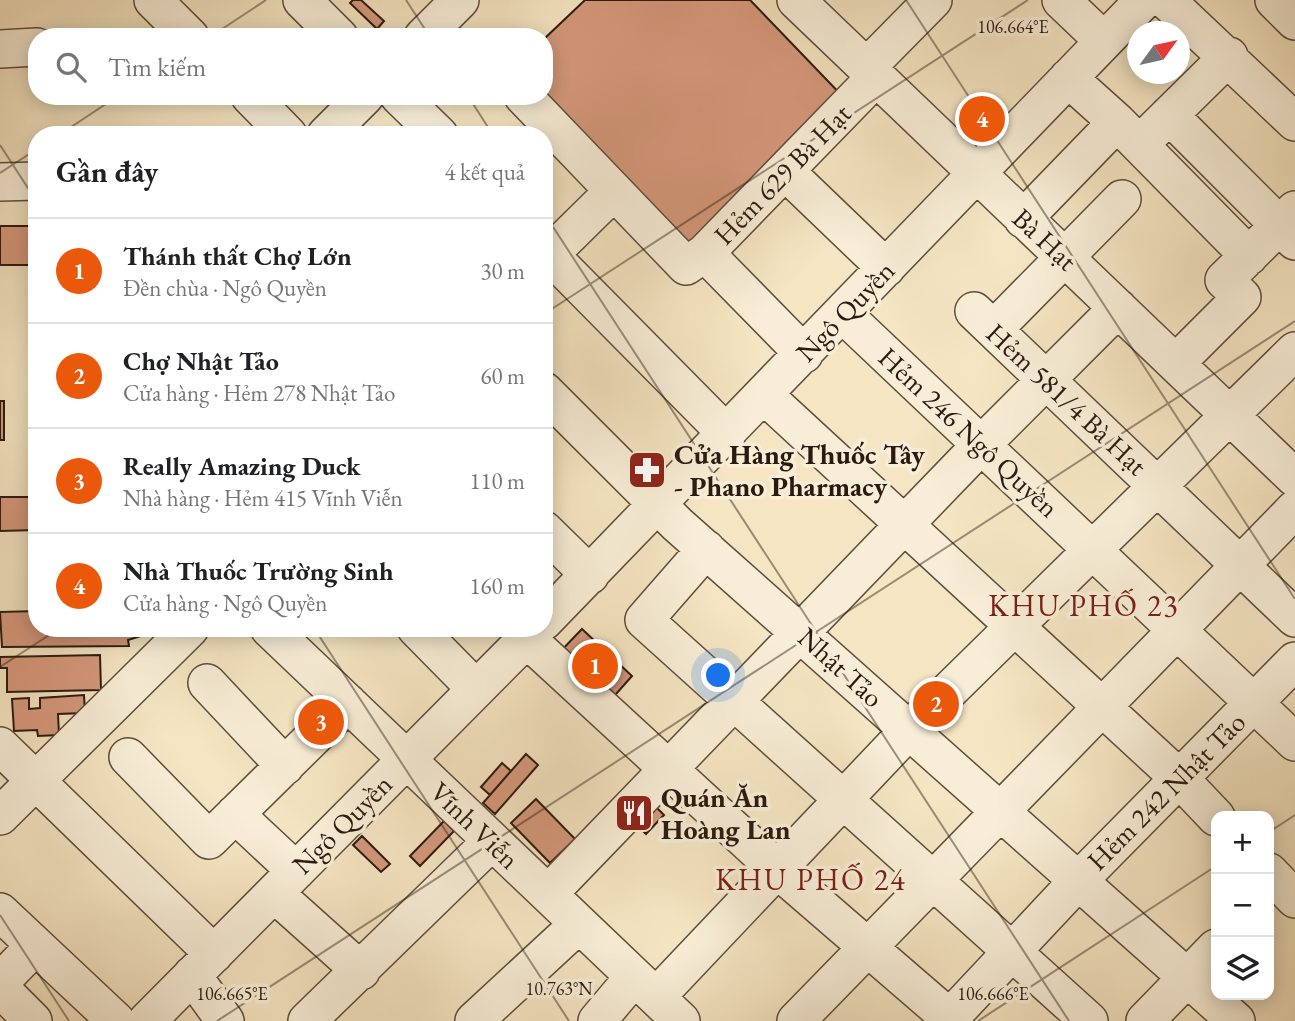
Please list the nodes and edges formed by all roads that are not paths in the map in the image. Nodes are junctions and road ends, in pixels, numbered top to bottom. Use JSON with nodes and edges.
{"nodes":[{"id":1,"x":153,"y":0,"type":"edge"},
{"id":2,"x":302,"y":0,"type":"edge"},
{"id":3,"x":933,"y":0,"type":"edge"},
{"id":4,"x":1061,"y":0,"type":"edge"},
{"id":5,"x":1144,"y":0,"type":"edge"},
{"id":6,"x":1166,"y":0,"type":"edge"},
{"id":7,"x":1274,"y":0,"type":"edge"},
{"id":8,"x":809,"y":4,"type":"edge"},
{"id":9,"x":1295,"y":21,"type":"edge"},
{"id":10,"x":181,"y":28,"type":"edge"},
{"id":11,"x":330,"y":28,"type":"edge"},
{"id":12,"x":1104,"y":41,"type":"junction"},
{"id":13,"x":28,"y":47,"type":"edge"},
{"id":14,"x":0,"y":48,"type":"edge"},
{"id":15,"x":1229,"y":56,"type":"junction"},
{"id":16,"x":870,"y":73,"type":"junction"},
{"id":17,"x":1068,"y":78,"type":"junction"},
{"id":18,"x":259,"y":105,"type":"edge"},
{"id":19,"x":356,"y":105,"type":"edge"},
{"id":20,"x":408,"y":105,"type":"edge"},
{"id":21,"x":1169,"y":115,"type":"junction"},
{"id":22,"x":1295,"y":122,"type":"edge"},
{"id":23,"x":279,"y":126,"type":"edge"},
{"id":24,"x":335,"y":126,"type":"edge"},
{"id":25,"x":430,"y":126,"type":"edge"},
{"id":26,"x":1128,"y":133,"type":"junction"},
{"id":27,"x":553,"y":135,"type":"edge"},
{"id":28,"x":786,"y":172,"type":"junction"},
{"id":29,"x":976,"y":174,"type":"junction"},
{"id":30,"x":28,"y":181,"type":"edge"},
{"id":31,"x":0,"y":182,"type":"edge"},
{"id":32,"x":614,"y":191,"type":"junction"},
{"id":33,"x":1122,"y":199,"type":"dead end"},
{"id":34,"x":1023,"y":219,"type":"junction"},
{"id":35,"x":1290,"y":225,"type":"edge"},
{"id":36,"x":553,"y":251,"type":"edge"},
{"id":37,"x":1249,"y":256,"type":"junction"},
{"id":38,"x":1064,"y":257,"type":"junction"},
{"id":39,"x":696,"y":260,"type":"junction"},
{"id":40,"x":553,"y":263,"type":"edge"},
{"id":41,"x":886,"y":268,"type":"junction"},
{"id":42,"x":1118,"y":308,"type":"junction"},
{"id":43,"x":842,"y":314,"type":"junction"},
{"id":44,"x":1295,"y":351,"type":"edge"},
{"id":45,"x":804,"y":354,"type":"junction"},
{"id":46,"x":1176,"y":363,"type":"junction"},
{"id":47,"x":1047,"y":380,"type":"junction"},
{"id":48,"x":764,"y":395,"type":"junction"},
{"id":49,"x":553,"y":401,"type":"edge"},
{"id":50,"x":1231,"y":416,"type":"junction"},
{"id":51,"x":727,"y":434,"type":"junction"},
{"id":52,"x":982,"y":444,"type":"junction"},
{"id":53,"x":1291,"y":467,"type":"edge"},
{"id":54,"x":1160,"y":486,"type":"junction"},
{"id":55,"x":658,"y":506,"type":"junction"},
{"id":56,"x":1295,"y":509,"type":"edge"},
{"id":57,"x":904,"y":524,"type":"junction"},
{"id":58,"x":553,"y":539,"type":"edge"},
{"id":59,"x":706,"y":549,"type":"junction"},
{"id":60,"x":1095,"y":551,"type":"junction"},
{"id":61,"x":1241,"y":566,"type":"junction"},
{"id":62,"x":590,"y":575,"type":"junction"},
{"id":63,"x":553,"y":612,"type":"edge"},
{"id":64,"x":1295,"y":618,"type":"edge"},
{"id":65,"x":1016,"y":628,"type":"junction"},
{"id":66,"x":1178,"y":631,"type":"junction"},
{"id":67,"x":803,"y":633,"type":"junction"},
{"id":68,"x":181,"y":637,"type":"edge"},
{"id":69,"x":278,"y":637,"type":"edge"},
{"id":70,"x":425,"y":637,"type":"edge"},
{"id":71,"x":528,"y":637,"type":"edge"},
{"id":72,"x":543,"y":637,"type":"edge"},
{"id":73,"x":1295,"y":661,"type":"edge"},
{"id":74,"x":207,"y":683,"type":"dead end"},
{"id":75,"x":476,"y":689,"type":"junction"},
{"id":76,"x":735,"y":702,"type":"junction"},
{"id":77,"x":1254,"y":702,"type":"junction"},
{"id":78,"x":348,"y":704,"type":"junction"},
{"id":79,"x":1103,"y":708,"type":"junction"},
{"id":80,"x":911,"y":729,"type":"junction"},
{"id":81,"x":1295,"y":742,"type":"edge"},
{"id":82,"x":0,"y":746,"type":"edge"},
{"id":83,"x":128,"y":757,"type":"dead end"},
{"id":84,"x":407,"y":759,"type":"junction"},
{"id":85,"x":285,"y":766,"type":"junction"},
{"id":86,"x":668,"y":770,"type":"junction"},
{"id":87,"x":1179,"y":778,"type":"junction"},
{"id":88,"x":36,"y":780,"type":"junction"},
{"id":89,"x":842,"y":801,"type":"junction"},
{"id":90,"x":1002,"y":811,"type":"junction"},
{"id":91,"x":1211,"y":812,"type":"edge"},
{"id":92,"x":235,"y":814,"type":"junction"},
{"id":93,"x":0,"y":816,"type":"edge"},
{"id":94,"x":492,"y":841,"type":"junction"},
{"id":95,"x":777,"y":869,"type":"junction"},
{"id":96,"x":932,"y":880,"type":"junction"},
{"id":97,"x":1079,"y":880,"type":"junction"},
{"id":98,"x":285,"y":882,"type":"junction"},
{"id":99,"x":548,"y":894,"type":"junction"},
{"id":100,"x":0,"y":912,"type":"edge"},
{"id":101,"x":579,"y":924,"type":"junction"},
{"id":102,"x":36,"y":946,"type":"junction"},
{"id":103,"x":868,"y":947,"type":"junction"},
{"id":104,"x":1013,"y":952,"type":"junction"},
{"id":105,"x":1211,"y":953,"type":"edge"},
{"id":106,"x":203,"y":964,"type":"junction"},
{"id":107,"x":361,"y":971,"type":"junction"},
{"id":108,"x":1187,"y":977,"type":"junction"},
{"id":109,"x":0,"y":982,"type":"edge"},
{"id":110,"x":0,"y":988,"type":"edge"},
{"id":111,"x":657,"y":998,"type":"edge"},
{"id":112,"x":950,"y":1020,"type":"edge"},
{"id":113,"x":33,"y":1021,"type":"edge"},
{"id":114,"x":116,"y":1021,"type":"edge"},
{"id":115,"x":147,"y":1021,"type":"edge"},
{"id":116,"x":225,"y":1021,"type":"edge"},
{"id":117,"x":307,"y":1021,"type":"edge"},
{"id":118,"x":474,"y":1021,"type":"edge"},
{"id":119,"x":597,"y":1021,"type":"edge"},
{"id":120,"x":796,"y":1021,"type":"edge"},
{"id":121,"x":1089,"y":1021,"type":"edge"},
{"id":122,"x":1144,"y":1021,"type":"edge"},
{"id":123,"x":1236,"y":1021,"type":"edge"}],
"edges":[{"from":1,"to":10,"type":"street"},
{"from":2,"to":11,"type":"street"},
{"from":3,"to":16,"type":"street","name":"Hẻm 629 Bà Hạt"},
{"from":4,"to":12,"type":"street"},
{"from":5,"to":12,"type":"street","name":"Ngô Quyền"},
{"from":6,"to":15,"type":"street"},
{"from":7,"to":9,"type":"street"},
{"from":8,"to":16,"type":"street","name":"Bà Hạt"},
{"from":12,"to":17,"type":"street","name":"Ngô Quyền"},
{"from":13,"to":14,"type":"street"},
{"from":15,"to":21,"type":"street"},
{"from":15,"to":22,"type":"street"},
{"from":16,"to":28,"type":"street","name":"Hẻm 629 Bà Hạt"},
{"from":16,"to":29,"type":"street","name":"Bà Hạt"},
{"from":17,"to":26,"type":"street"},
{"from":17,"to":29,"type":"street","name":"Ngô Quyền"},
{"from":18,"to":23,"type":"street"},
{"from":19,"to":24,"type":"street"},
{"from":20,"to":25,"type":"street"},
{"from":21,"to":26,"type":"street"},
{"from":21,"to":35,"type":"street"},
{"from":26,"to":34,"type":"street"},
{"from":26,"to":37,"type":"street"},
{"from":27,"to":32,"type":"street"},
{"from":28,"to":39,"type":"street","name":"Hẻm 629 Bà Hạt"},
{"from":28,"to":41,"type":"street"},
{"from":29,"to":34,"type":"street","name":"Bà Hạt"},
{"from":29,"to":41,"type":"street","name":"Ngô Quyền"},
{"from":30,"to":31,"type":"street"},
{"from":32,"to":36,"type":"street"},
{"from":32,"to":39,"type":"street"},
{"from":33,"to":38,"type":"street"},
{"from":34,"to":38,"type":"street","name":"Bà Hạt"},
{"from":35,"to":37,"type":"street"},
{"from":37,"to":46,"type":"street"},
{"from":38,"to":42,"type":"street","name":"Bà Hạt"},
{"from":38,"to":47,"type":"street","name":"Hẻm 581/4 Bà Hạt"},
{"from":39,"to":45,"type":"street"},
{"from":40,"to":51,"type":"street"},
{"from":41,"to":43,"type":"street","name":"Ngô Quyền"},
{"from":42,"to":46,"type":"street","name":"Bà Hạt"},
{"from":42,"to":47,"type":"street"},
{"from":43,"to":45,"type":"street","name":"Ngô Quyền"},
{"from":43,"to":52,"type":"street","name":"Hẻm 246 Ngô Quyền"},
{"from":44,"to":50,"type":"street"},
{"from":45,"to":48,"type":"street","name":"Ngô Quyền"},
{"from":46,"to":50,"type":"street","name":"Bà Hạt"},
{"from":47,"to":52,"type":"street"},
{"from":47,"to":54,"type":"street","name":"Hẻm 581/4 Bà Hạt"},
{"from":48,"to":51,"type":"street","name":"Ngô Quyền"},
{"from":48,"to":57,"type":"street"},
{"from":49,"to":55,"type":"street","name":"Nhật Tảo"},
{"from":50,"to":53,"type":"street","name":"Bà Hạt"},
{"from":50,"to":54,"type":"street"},
{"from":51,"to":55,"type":"street","name":"Ngô Quyền"},
{"from":52,"to":57,"type":"street"},
{"from":52,"to":60,"type":"street","name":"Hẻm 246 Ngô Quyền"},
{"from":54,"to":60,"type":"street"},
{"from":54,"to":61,"type":"street","name":"Hẻm 581/4 Bà Hạt"},
{"from":55,"to":59,"type":"street","name":"Nhật Tảo"},
{"from":55,"to":62,"type":"street","name":"Ngô Quyền"},
{"from":56,"to":61,"type":"street"},
{"from":57,"to":65,"type":"street"},
{"from":57,"to":67,"type":"street"},
{"from":58,"to":62,"type":"street"},
{"from":59,"to":67,"type":"street","name":"Nhật Tảo"},
{"from":59,"to":76,"type":"street"},
{"from":60,"to":65,"type":"street"},
{"from":60,"to":66,"type":"street","name":"Hẻm 246 Ngô Quyền"},
{"from":61,"to":64,"type":"street","name":"Hẻm 581/4 Bà Hạt"},
{"from":61,"to":66,"type":"street"},
{"from":62,"to":63,"type":"street","name":"Ngô Quyền"},
{"from":65,"to":79,"type":"street"},
{"from":65,"to":80,"type":"street"},
{"from":66,"to":77,"type":"street","name":"Hẻm 246 Ngô Quyền"},
{"from":66,"to":79,"type":"street"},
{"from":67,"to":76,"type":"street"},
{"from":67,"to":80,"type":"street","name":"Nhật Tảo"},
{"from":68,"to":88,"type":"street"},
{"from":69,"to":78,"type":"street","name":"Vĩnh Viễn"},
{"from":70,"to":75,"type":"street"},
{"from":71,"to":75,"type":"street","name":"Ngô Quyền"},
{"from":72,"to":86,"type":"street"},
{"from":73,"to":77,"type":"street","name":"Hẻm 242 Nhật Tảo"},
{"from":74,"to":85,"type":"street"},
{"from":75,"to":84,"type":"street","name":"Ngô Quyền"},
{"from":76,"to":86,"type":"street"},
{"from":76,"to":89,"type":"street"},
{"from":77,"to":81,"type":"street","name":"Hẻm 246 Ngô Quyền"},
{"from":77,"to":87,"type":"street","name":"Hẻm 242 Nhật Tảo"},
{"from":78,"to":84,"type":"street","name":"Vĩnh Viễn"},
{"from":78,"to":85,"type":"street"},
{"from":79,"to":87,"type":"street"},
{"from":79,"to":90,"type":"street"},
{"from":80,"to":89,"type":"street"},
{"from":80,"to":90,"type":"street","name":"Nhật Tảo"},
{"from":82,"to":88,"type":"street"},
{"from":83,"to":92,"type":"street"},
{"from":84,"to":94,"type":"street","name":"Vĩnh Viễn"},
{"from":84,"to":98,"type":"street","name":"Ngô Quyền"},
{"from":85,"to":92,"type":"street"},
{"from":86,"to":95,"type":"street"},
{"from":86,"to":99,"type":"street"},
{"from":87,"to":91,"type":"street"},
{"from":87,"to":97,"type":"street","name":"Hẻm 242 Nhật Tảo"},
{"from":88,"to":93,"type":"street"},
{"from":88,"to":106,"type":"street"},
{"from":89,"to":95,"type":"street"},
{"from":89,"to":96,"type":"street"},
{"from":90,"to":96,"type":"street"},
{"from":90,"to":97,"type":"street","name":"Nhật Tảo"},
{"from":92,"to":98,"type":"street"},
{"from":94,"to":99,"type":"street","name":"Vĩnh Viễn"},
{"from":94,"to":107,"type":"street"},
{"from":95,"to":103,"type":"street"},
{"from":95,"to":111,"type":"street"},
{"from":96,"to":103,"type":"street"},
{"from":96,"to":104,"type":"street"},
{"from":97,"to":104,"type":"street","name":"Hẻm 242 Nhật Tảo"},
{"from":97,"to":108,"type":"street","name":"Nhật Tảo"},
{"from":98,"to":106,"type":"street","name":"Ngô Quyền"},
{"from":98,"to":107,"type":"street"},
{"from":99,"to":101,"type":"street","name":"Vĩnh Viễn"},
{"from":100,"to":102,"type":"street"},
{"from":101,"to":111,"type":"street","name":"Vĩnh Viễn"},
{"from":101,"to":118,"type":"street"},
{"from":102,"to":109,"type":"street"},
{"from":102,"to":114,"type":"street"},
{"from":103,"to":112,"type":"street"},
{"from":103,"to":120,"type":"street"},
{"from":104,"to":112,"type":"street","name":"Hẻm 242 Nhật Tảo"},
{"from":104,"to":121,"type":"street"},
{"from":105,"to":108,"type":"street"},
{"from":106,"to":115,"type":"street","name":"Ngô Quyền"},
{"from":106,"to":116,"type":"street"},
{"from":107,"to":117,"type":"street"},
{"from":108,"to":122,"type":"street"},
{"from":108,"to":123,"type":"street","name":"Nhật Tảo"},
{"from":110,"to":113,"type":"street"},
{"from":111,"to":119,"type":"street"}]}
